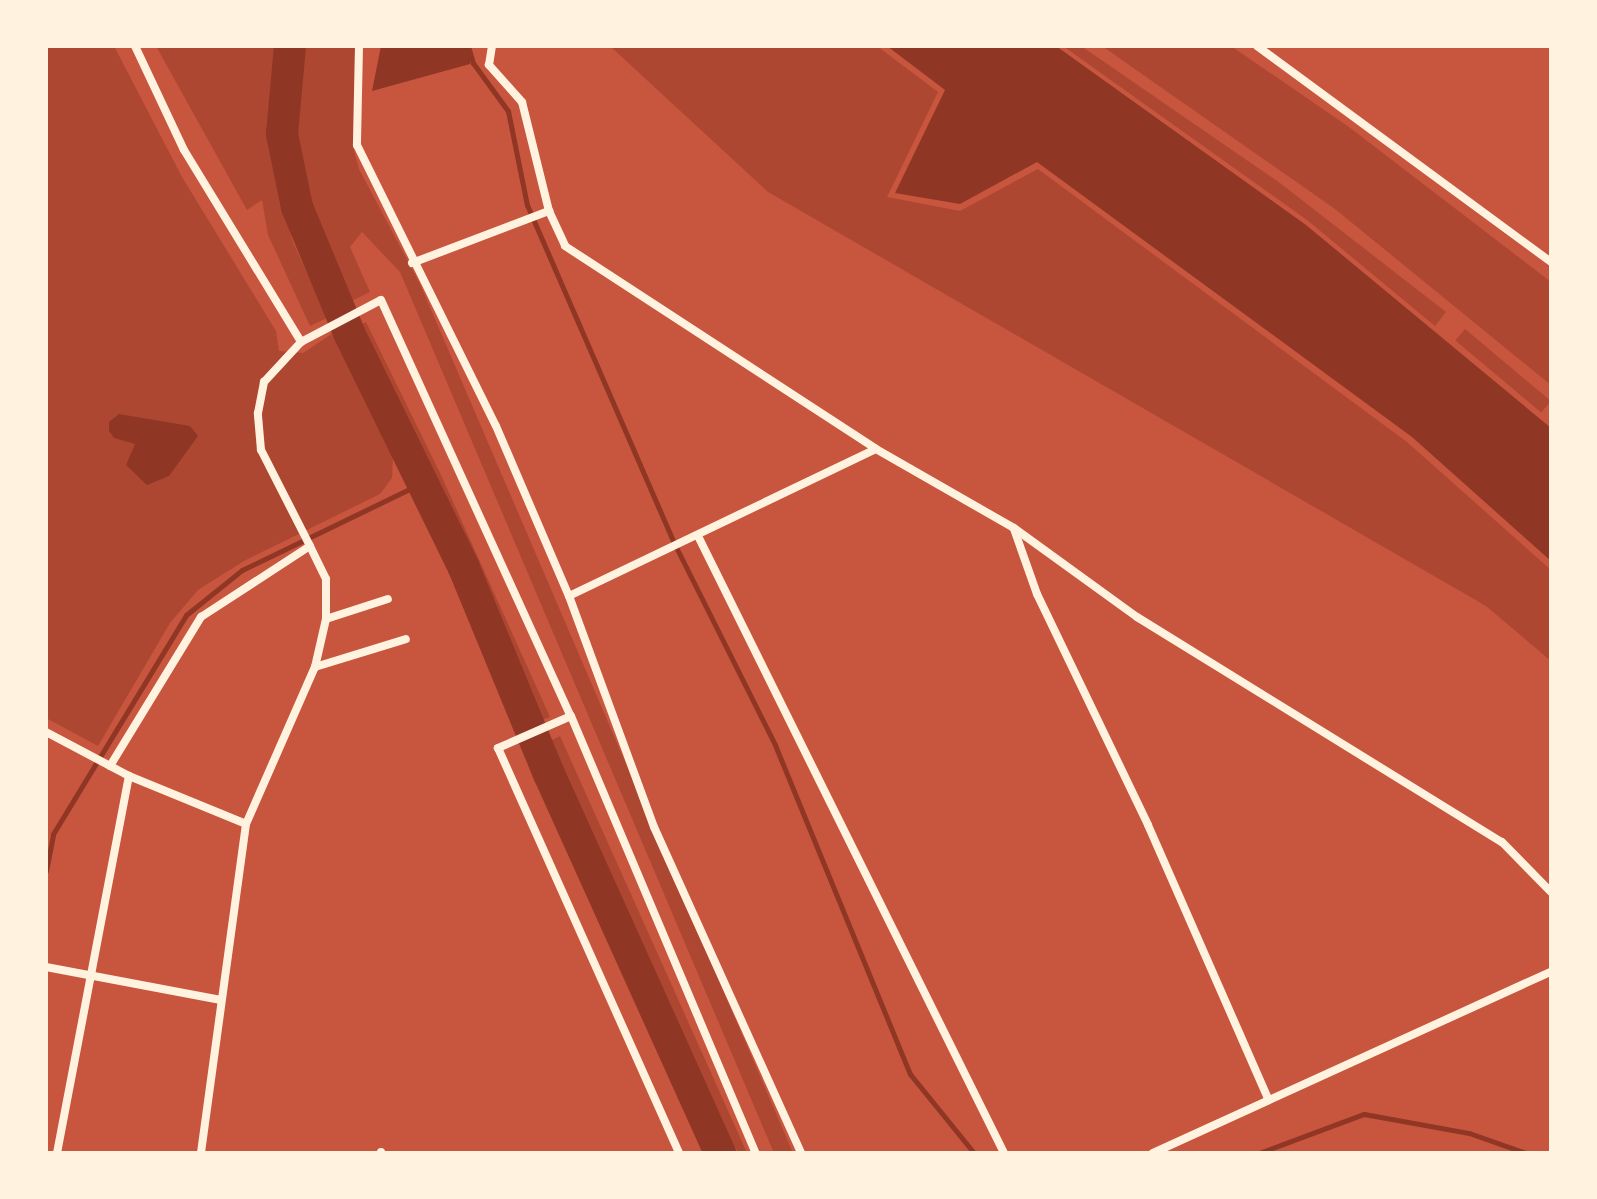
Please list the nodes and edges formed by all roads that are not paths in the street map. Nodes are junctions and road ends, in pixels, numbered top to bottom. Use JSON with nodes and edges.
{"nodes":[{"id":1,"x":135,"y":46,"type":"edge"},
{"id":2,"x":359,"y":46,"type":"edge"},
{"id":3,"x":492,"y":46,"type":"edge"},
{"id":4,"x":1257,"y":46,"type":"edge"},
{"id":5,"x":547,"y":212,"type":"junction"},
{"id":6,"x":1551,"y":262,"type":"edge"},
{"id":7,"x":412,"y":263,"type":"junction"},
{"id":8,"x":301,"y":342,"type":"junction"},
{"id":9,"x":876,"y":449,"type":"junction"},
{"id":10,"x":1014,"y":528,"type":"junction"},
{"id":11,"x":699,"y":538,"type":"junction"},
{"id":12,"x":310,"y":545,"type":"junction"},
{"id":13,"x":569,"y":596,"type":"junction"},
{"id":14,"x":388,"y":599,"type":"dead end"},
{"id":15,"x":326,"y":619,"type":"junction"},
{"id":16,"x":406,"y":639,"type":"dead end"},
{"id":17,"x":315,"y":667,"type":"junction"},
{"id":18,"x":571,"y":716,"type":"junction"},
{"id":19,"x":46,"y":732,"type":"edge"},
{"id":20,"x":107,"y":765,"type":"junction"},
{"id":21,"x":129,"y":776,"type":"junction"},
{"id":22,"x":246,"y":824,"type":"junction"},
{"id":23,"x":1551,"y":892,"type":"edge"},
{"id":24,"x":46,"y":967,"type":"edge"},
{"id":25,"x":1551,"y":972,"type":"edge"},
{"id":26,"x":90,"y":976,"type":"junction"},
{"id":27,"x":221,"y":1000,"type":"junction"},
{"id":28,"x":1268,"y":1099,"type":"junction"},
{"id":29,"x":57,"y":1153,"type":"edge"},
{"id":30,"x":201,"y":1153,"type":"edge"},
{"id":31,"x":679,"y":1153,"type":"edge"},
{"id":32,"x":756,"y":1153,"type":"edge"},
{"id":33,"x":801,"y":1153,"type":"edge"},
{"id":34,"x":1004,"y":1153,"type":"edge"},
{"id":35,"x":1153,"y":1153,"type":"edge"}],
"edges":[{"from":1,"to":8,"type":"street"},
{"from":2,"to":7,"type":"street"},
{"from":3,"to":5,"type":"street"},
{"from":4,"to":6,"type":"street"},
{"from":5,"to":7,"type":"street"},
{"from":5,"to":9,"type":"street"},
{"from":7,"to":13,"type":"street"},
{"from":8,"to":12,"type":"street"},
{"from":8,"to":18,"type":"street"},
{"from":9,"to":10,"type":"street"},
{"from":9,"to":11,"type":"street"},
{"from":10,"to":23,"type":"street"},
{"from":10,"to":28,"type":"street"},
{"from":11,"to":13,"type":"street"},
{"from":11,"to":34,"type":"street"},
{"from":12,"to":15,"type":"street"},
{"from":12,"to":20,"type":"street"},
{"from":13,"to":33,"type":"street"},
{"from":14,"to":15,"type":"street"},
{"from":15,"to":17,"type":"street"},
{"from":16,"to":17,"type":"street"},
{"from":17,"to":22,"type":"street"},
{"from":18,"to":31,"type":"street"},
{"from":18,"to":32,"type":"street"},
{"from":19,"to":20,"type":"street"},
{"from":20,"to":21,"type":"street"},
{"from":21,"to":22,"type":"street"},
{"from":21,"to":26,"type":"street"},
{"from":22,"to":27,"type":"street"},
{"from":24,"to":26,"type":"street"},
{"from":25,"to":28,"type":"street"},
{"from":26,"to":27,"type":"street"},
{"from":26,"to":29,"type":"street"},
{"from":27,"to":30,"type":"street"},
{"from":28,"to":35,"type":"street"}]}
